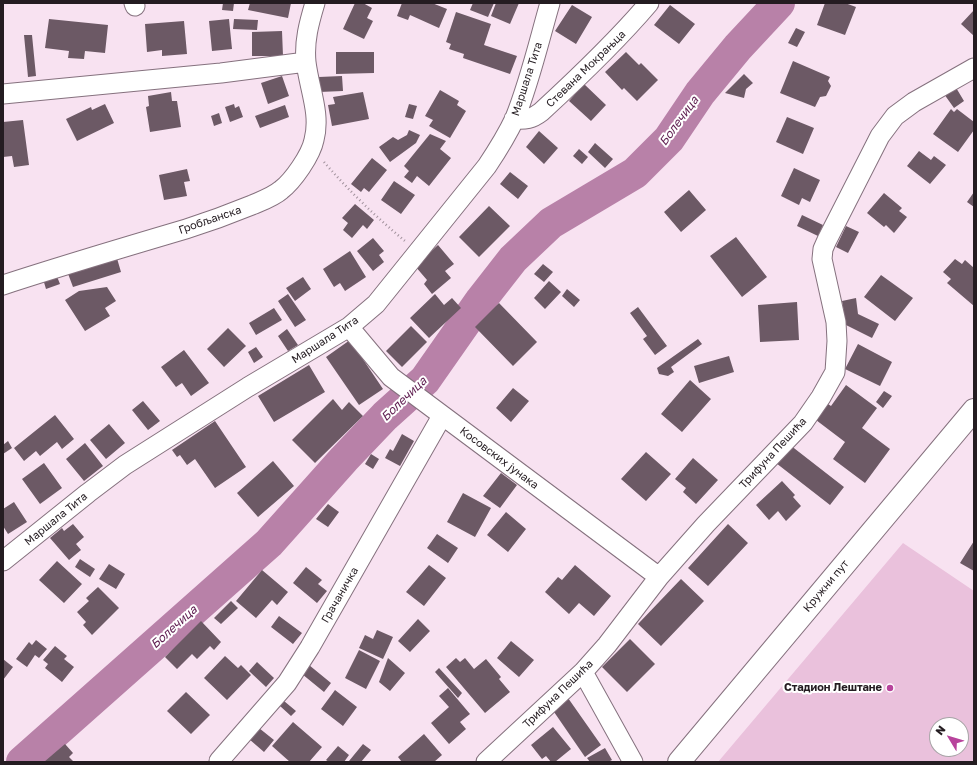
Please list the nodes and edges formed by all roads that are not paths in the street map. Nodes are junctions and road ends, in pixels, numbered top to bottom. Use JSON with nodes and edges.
{"nodes":[{"id":1,"x":315,"y":3,"type":"edge"},
{"id":2,"x":550,"y":3,"type":"edge"},
{"id":3,"x":649,"y":3,"type":"edge"},
{"id":4,"x":306,"y":62,"type":"junction"},
{"id":5,"x":974,"y":68,"type":"edge"},
{"id":6,"x":3,"y":94,"type":"edge"},
{"id":7,"x":514,"y":119,"type":"junction"},
{"id":8,"x":3,"y":284,"type":"edge"},
{"id":9,"x":350,"y":327,"type":"junction"},
{"id":10,"x":974,"y":410,"type":"edge"},
{"id":11,"x":442,"y":416,"type":"junction"},
{"id":12,"x":3,"y":561,"type":"edge"},
{"id":13,"x":659,"y":578,"type":"junction"},
{"id":14,"x":583,"y":672,"type":"junction"},
{"id":15,"x":219,"y":761,"type":"edge"},
{"id":16,"x":486,"y":762,"type":"edge"},
{"id":17,"x":632,"y":762,"type":"edge"},
{"id":18,"x":678,"y":762,"type":"edge"}],
"edges":[{"from":1,"to":4,"type":"street","name":"Гробљанска"},
{"from":2,"to":7,"type":"street","name":"Маршала Тита"},
{"from":3,"to":7,"type":"street","name":"Стевана Мокрањца"},
{"from":4,"to":6,"type":"street"},
{"from":4,"to":8,"type":"street","name":"Гробљанска"},
{"from":5,"to":13,"type":"street","name":"Трифуна Пешића"},
{"from":7,"to":9,"type":"street","name":"Маршала Тита"},
{"from":9,"to":11,"type":"street","name":"Косовских јунака"},
{"from":9,"to":12,"type":"street","name":"Маршала Тита"},
{"from":10,"to":18,"type":"main road","name":"Кружни пут"},
{"from":11,"to":13,"type":"street","name":"Косовских јунака"},
{"from":11,"to":15,"type":"street","name":"Грачаничка"},
{"from":13,"to":14,"type":"street","name":"Трифуна Пешића"},
{"from":14,"to":16,"type":"street","name":"Трифуна Пешића"},
{"from":14,"to":17,"type":"street"}]}
